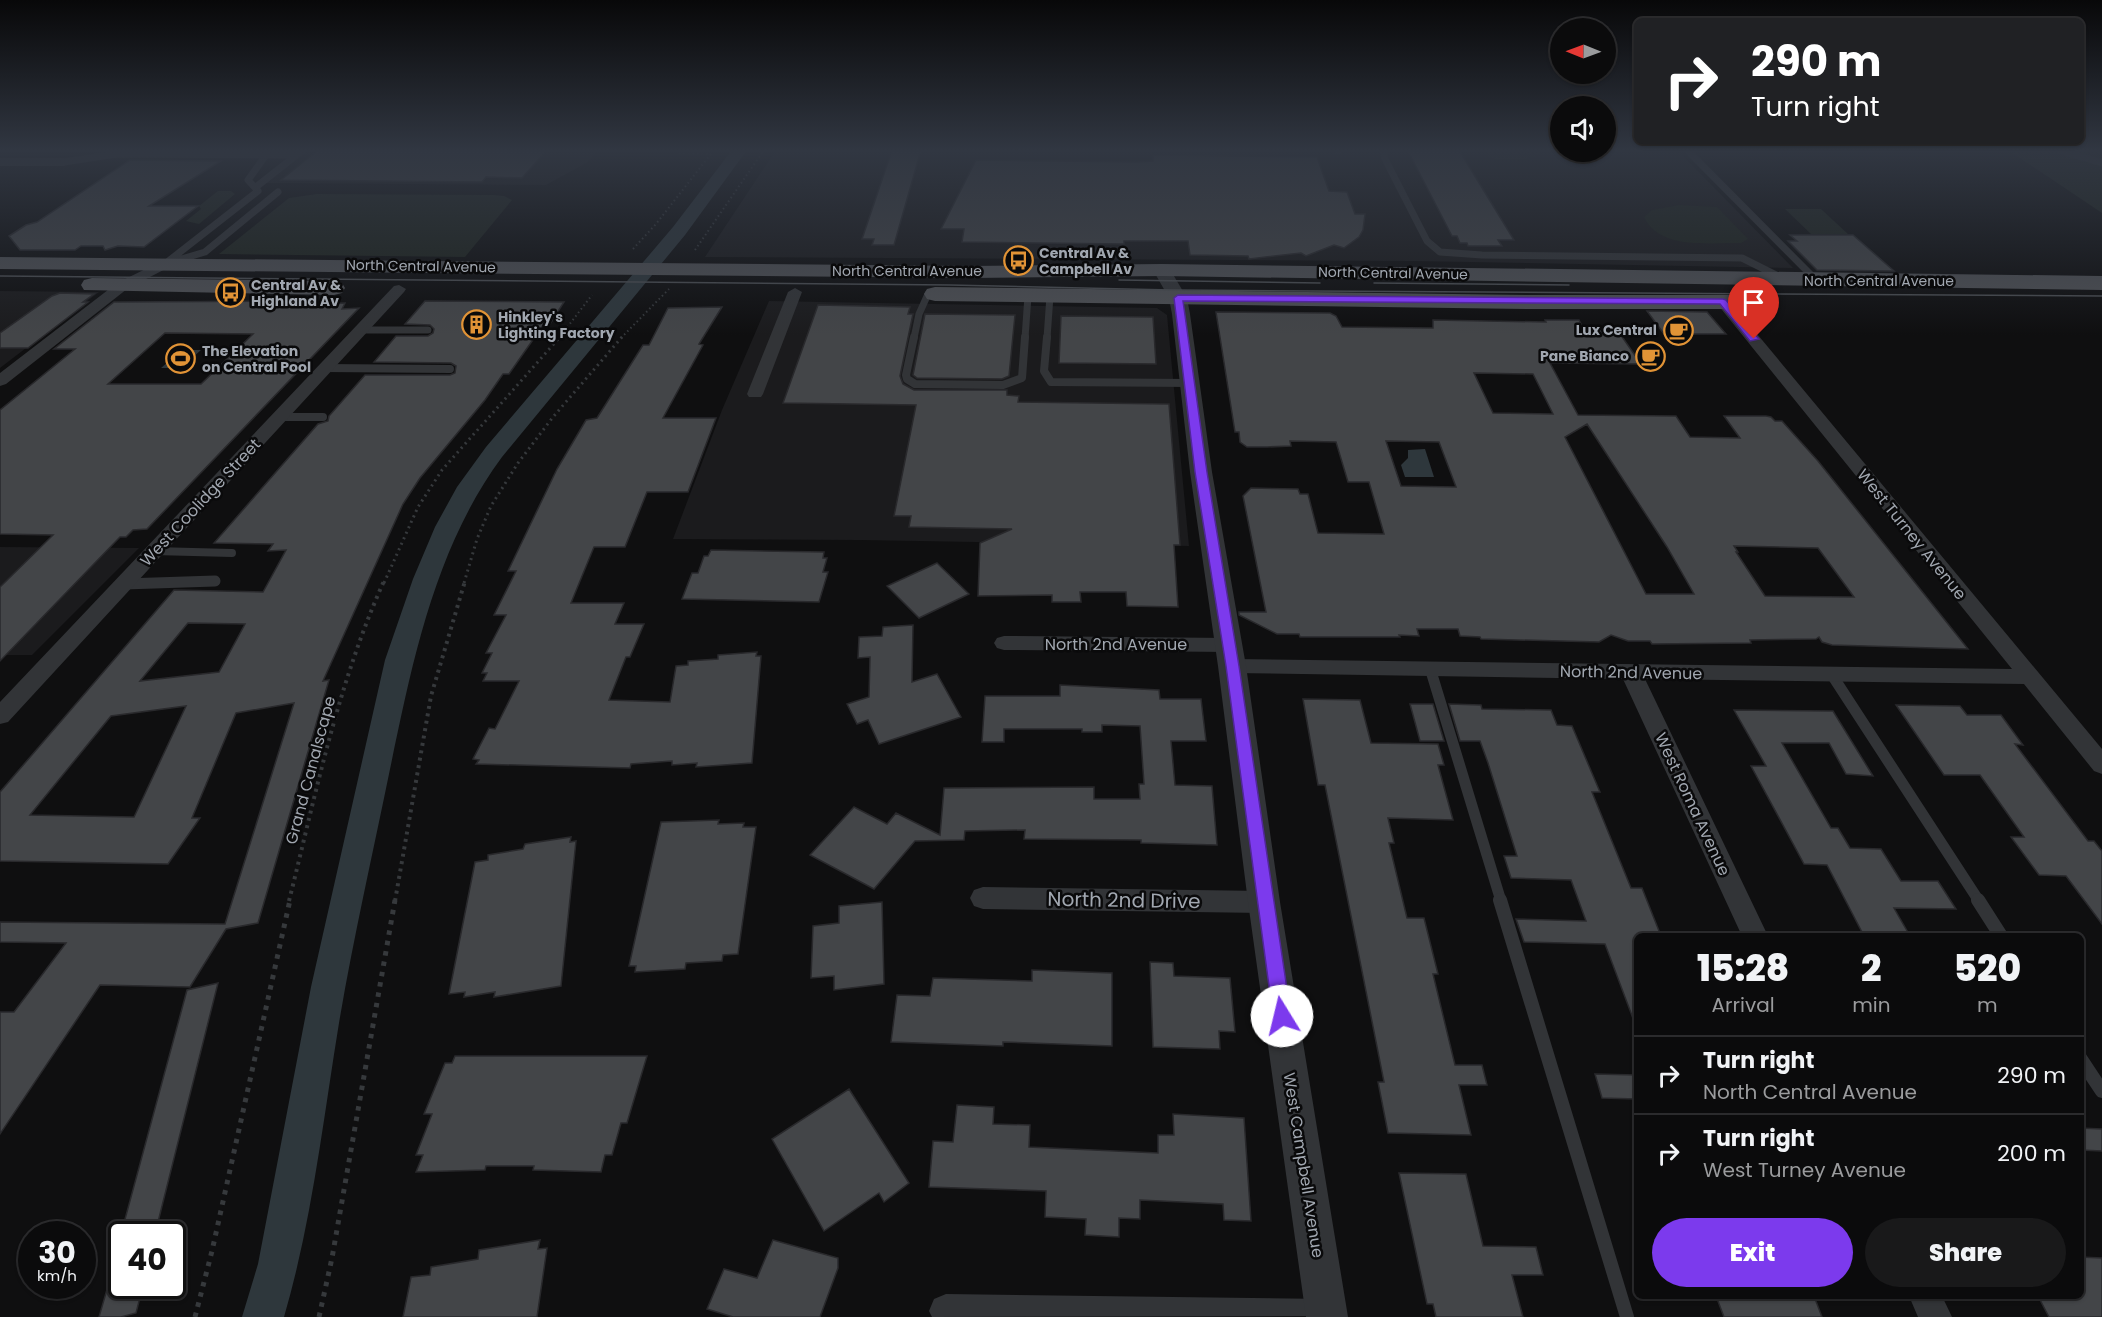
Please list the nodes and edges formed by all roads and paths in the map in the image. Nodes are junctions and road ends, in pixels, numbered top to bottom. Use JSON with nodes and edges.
{"nodes":[{"id":1,"x":229,"y":211,"type":"edge"},
{"id":2,"x":254,"y":211,"type":"edge"},
{"id":3,"x":666,"y":211,"type":"edge"},
{"id":4,"x":722,"y":211,"type":"edge"},
{"id":5,"x":1412,"y":211,"type":"edge"},
{"id":6,"x":1748,"y":211,"type":"edge"},
{"id":7,"x":692,"y":255,"type":"dead end"},
{"id":8,"x":0,"y":263,"type":"edge"},
{"id":9,"x":166,"y":263,"type":"junction"},
{"id":10,"x":1484,"y":265,"type":"junction"},
{"id":11,"x":1162,"y":270,"type":"junction"},
{"id":12,"x":624,"y":272,"type":"junction"},
{"id":13,"x":1816,"y":280,"type":"junction"},
{"id":14,"x":2102,"y":283,"type":"edge"},
{"id":15,"x":67,"y":285,"type":"dead end"},
{"id":16,"x":123,"y":286,"type":"junction"},
{"id":17,"x":352,"y":288,"type":"dead end"},
{"id":18,"x":375,"y":288,"type":"dead end"},
{"id":19,"x":399,"y":288,"type":"junction"},
{"id":20,"x":423,"y":289,"type":"dead end"},
{"id":21,"x":714,"y":291,"type":"dead end"},
{"id":22,"x":772,"y":291,"type":"dead end"},
{"id":23,"x":806,"y":292,"type":"joint"},
{"id":24,"x":662,"y":293,"type":"junction"},
{"id":25,"x":906,"y":293,"type":"dead end"},
{"id":26,"x":928,"y":294,"type":"junction"},
{"id":27,"x":592,"y":295,"type":"dead end"},
{"id":28,"x":1039,"y":296,"type":"junction"},
{"id":29,"x":1178,"y":298,"type":"junction"},
{"id":30,"x":1723,"y":302,"type":"junction"},
{"id":31,"x":1758,"y":302,"type":"dead end"},
{"id":32,"x":360,"y":330,"type":"junction"},
{"id":33,"x":428,"y":330,"type":"dead end"},
{"id":34,"x":324,"y":368,"type":"junction"},
{"id":35,"x":450,"y":369,"type":"dead end"},
{"id":36,"x":0,"y":381,"type":"edge"},
{"id":37,"x":1191,"y":383,"type":"junction"},
{"id":38,"x":755,"y":394,"type":"dead end"},
{"id":39,"x":279,"y":417,"type":"junction"},
{"id":40,"x":323,"y":417,"type":"dead end"},
{"id":41,"x":154,"y":551,"type":"junction"},
{"id":42,"x":232,"y":553,"type":"dead end"},
{"id":43,"x":216,"y":581,"type":"dead end"},
{"id":44,"x":124,"y":584,"type":"junction"},
{"id":45,"x":1004,"y":643,"type":"dead end"},
{"id":46,"x":1231,"y":656,"type":"junction"},
{"id":47,"x":1430,"y":668,"type":"junction"},
{"id":48,"x":1630,"y":671,"type":"junction"},
{"id":49,"x":1832,"y":675,"type":"junction"},
{"id":50,"x":2030,"y":677,"type":"junction"},
{"id":51,"x":0,"y":716,"type":"edge"},
{"id":52,"x":2102,"y":765,"type":"edge"},
{"id":53,"x":984,"y":898,"type":"dead end"},
{"id":54,"x":1264,"y":902,"type":"junction"},
{"id":55,"x":1754,"y":933,"type":"edge"},
{"id":56,"x":1999,"y":933,"type":"edge"},
{"id":57,"x":2084,"y":1064,"type":"edge"},
{"id":58,"x":2102,"y":1091,"type":"edge"},
{"id":59,"x":1926,"y":1299,"type":"edge"},
{"id":60,"x":946,"y":1311,"type":"dead end"},
{"id":61,"x":195,"y":1317,"type":"edge"},
{"id":62,"x":319,"y":1317,"type":"edge"},
{"id":63,"x":1327,"y":1317,"type":"edge"},
{"id":64,"x":1627,"y":1317,"type":"edge"},
{"id":65,"x":1935,"y":1317,"type":"edge"}],
"edges":[{"from":1,"to":9,"type":"lane"},
{"from":2,"to":9,"type":"lane"},
{"from":3,"to":12,"type":"path"},
{"from":4,"to":7,"type":"path"},
{"from":5,"to":10,"type":"lane"},
{"from":6,"to":13,"type":"lane"},
{"from":8,"to":9,"type":"main road","name":"North Central Avenue"},
{"from":9,"to":12,"type":"main road","name":"North Central Avenue"},
{"from":9,"to":16,"type":"street"},
{"from":10,"to":11,"type":"main road","name":"North Central Avenue"},
{"from":10,"to":13,"type":"main road","name":"North Central Avenue"},
{"from":11,"to":12,"type":"main road","name":"North Central Avenue"},
{"from":11,"to":29,"type":"street","name":"West Campbell Avenue"},
{"from":12,"to":24,"type":"main road","name":"North Central Avenue"},
{"from":13,"to":14,"type":"main road","name":"North Central Avenue"},
{"from":15,"to":16,"type":"main road","name":"North Central Avenue"},
{"from":16,"to":17,"type":"main road","name":"North Central Avenue"},
{"from":16,"to":36,"type":"street"},
{"from":18,"to":19,"type":"main road","name":"North Central Avenue"},
{"from":19,"to":20,"type":"main road","name":"North Central Avenue"},
{"from":19,"to":32,"type":"street","name":"West Coolidge Street"},
{"from":21,"to":24,"type":"main road","name":"North Central Avenue"},
{"from":22,"to":23,"type":"main road"},
{"from":23,"to":38,"type":"street"},
{"from":24,"to":62,"type":"path"},
{"from":25,"to":26,"type":"main road","name":"North Central Avenue"},
{"from":26,"to":28,"type":"main road","name":"North Central Avenue"},
{"from":26,"to":28,"type":"lane"},
{"from":27,"to":61,"type":"path","name":"Grand Canalscape"},
{"from":28,"to":29,"type":"main road","name":"North Central Avenue"},
{"from":28,"to":37,"type":"lane"},
{"from":29,"to":30,"type":"main road","name":"North Central Avenue"},
{"from":29,"to":37,"type":"street","name":"West Campbell Avenue"},
{"from":30,"to":31,"type":"main road","name":"North Central Avenue"},
{"from":30,"to":50,"type":"street","name":"West Turney Avenue"},
{"from":32,"to":33,"type":"lane"},
{"from":32,"to":34,"type":"street","name":"West Coolidge Street"},
{"from":34,"to":35,"type":"lane"},
{"from":34,"to":39,"type":"street","name":"West Coolidge Street"},
{"from":37,"to":46,"type":"street","name":"West Campbell Avenue"},
{"from":39,"to":40,"type":"lane"},
{"from":39,"to":41,"type":"street","name":"West Coolidge Street"},
{"from":41,"to":42,"type":"lane"},
{"from":41,"to":44,"type":"street","name":"West Coolidge Street"},
{"from":43,"to":44,"type":"lane"},
{"from":44,"to":51,"type":"street","name":"West Coolidge Street"},
{"from":45,"to":46,"type":"street","name":"North 2nd Avenue"},
{"from":46,"to":47,"type":"street","name":"North 2nd Avenue"},
{"from":46,"to":54,"type":"street","name":"West Campbell Avenue"},
{"from":47,"to":48,"type":"street","name":"North 2nd Avenue"},
{"from":47,"to":64,"type":"lane"},
{"from":48,"to":49,"type":"street","name":"North 2nd Avenue"},
{"from":48,"to":55,"type":"street","name":"West Roma Avenue"},
{"from":49,"to":50,"type":"street","name":"North 2nd Avenue"},
{"from":49,"to":56,"type":"lane"},
{"from":50,"to":52,"type":"street","name":"West Turney Avenue"},
{"from":53,"to":54,"type":"street","name":"North 2nd Drive"},
{"from":54,"to":63,"type":"street","name":"West Campbell Avenue"},
{"from":57,"to":58,"type":"lane"},
{"from":59,"to":65,"type":"street"},
{"from":60,"to":63,"type":"street"}]}
